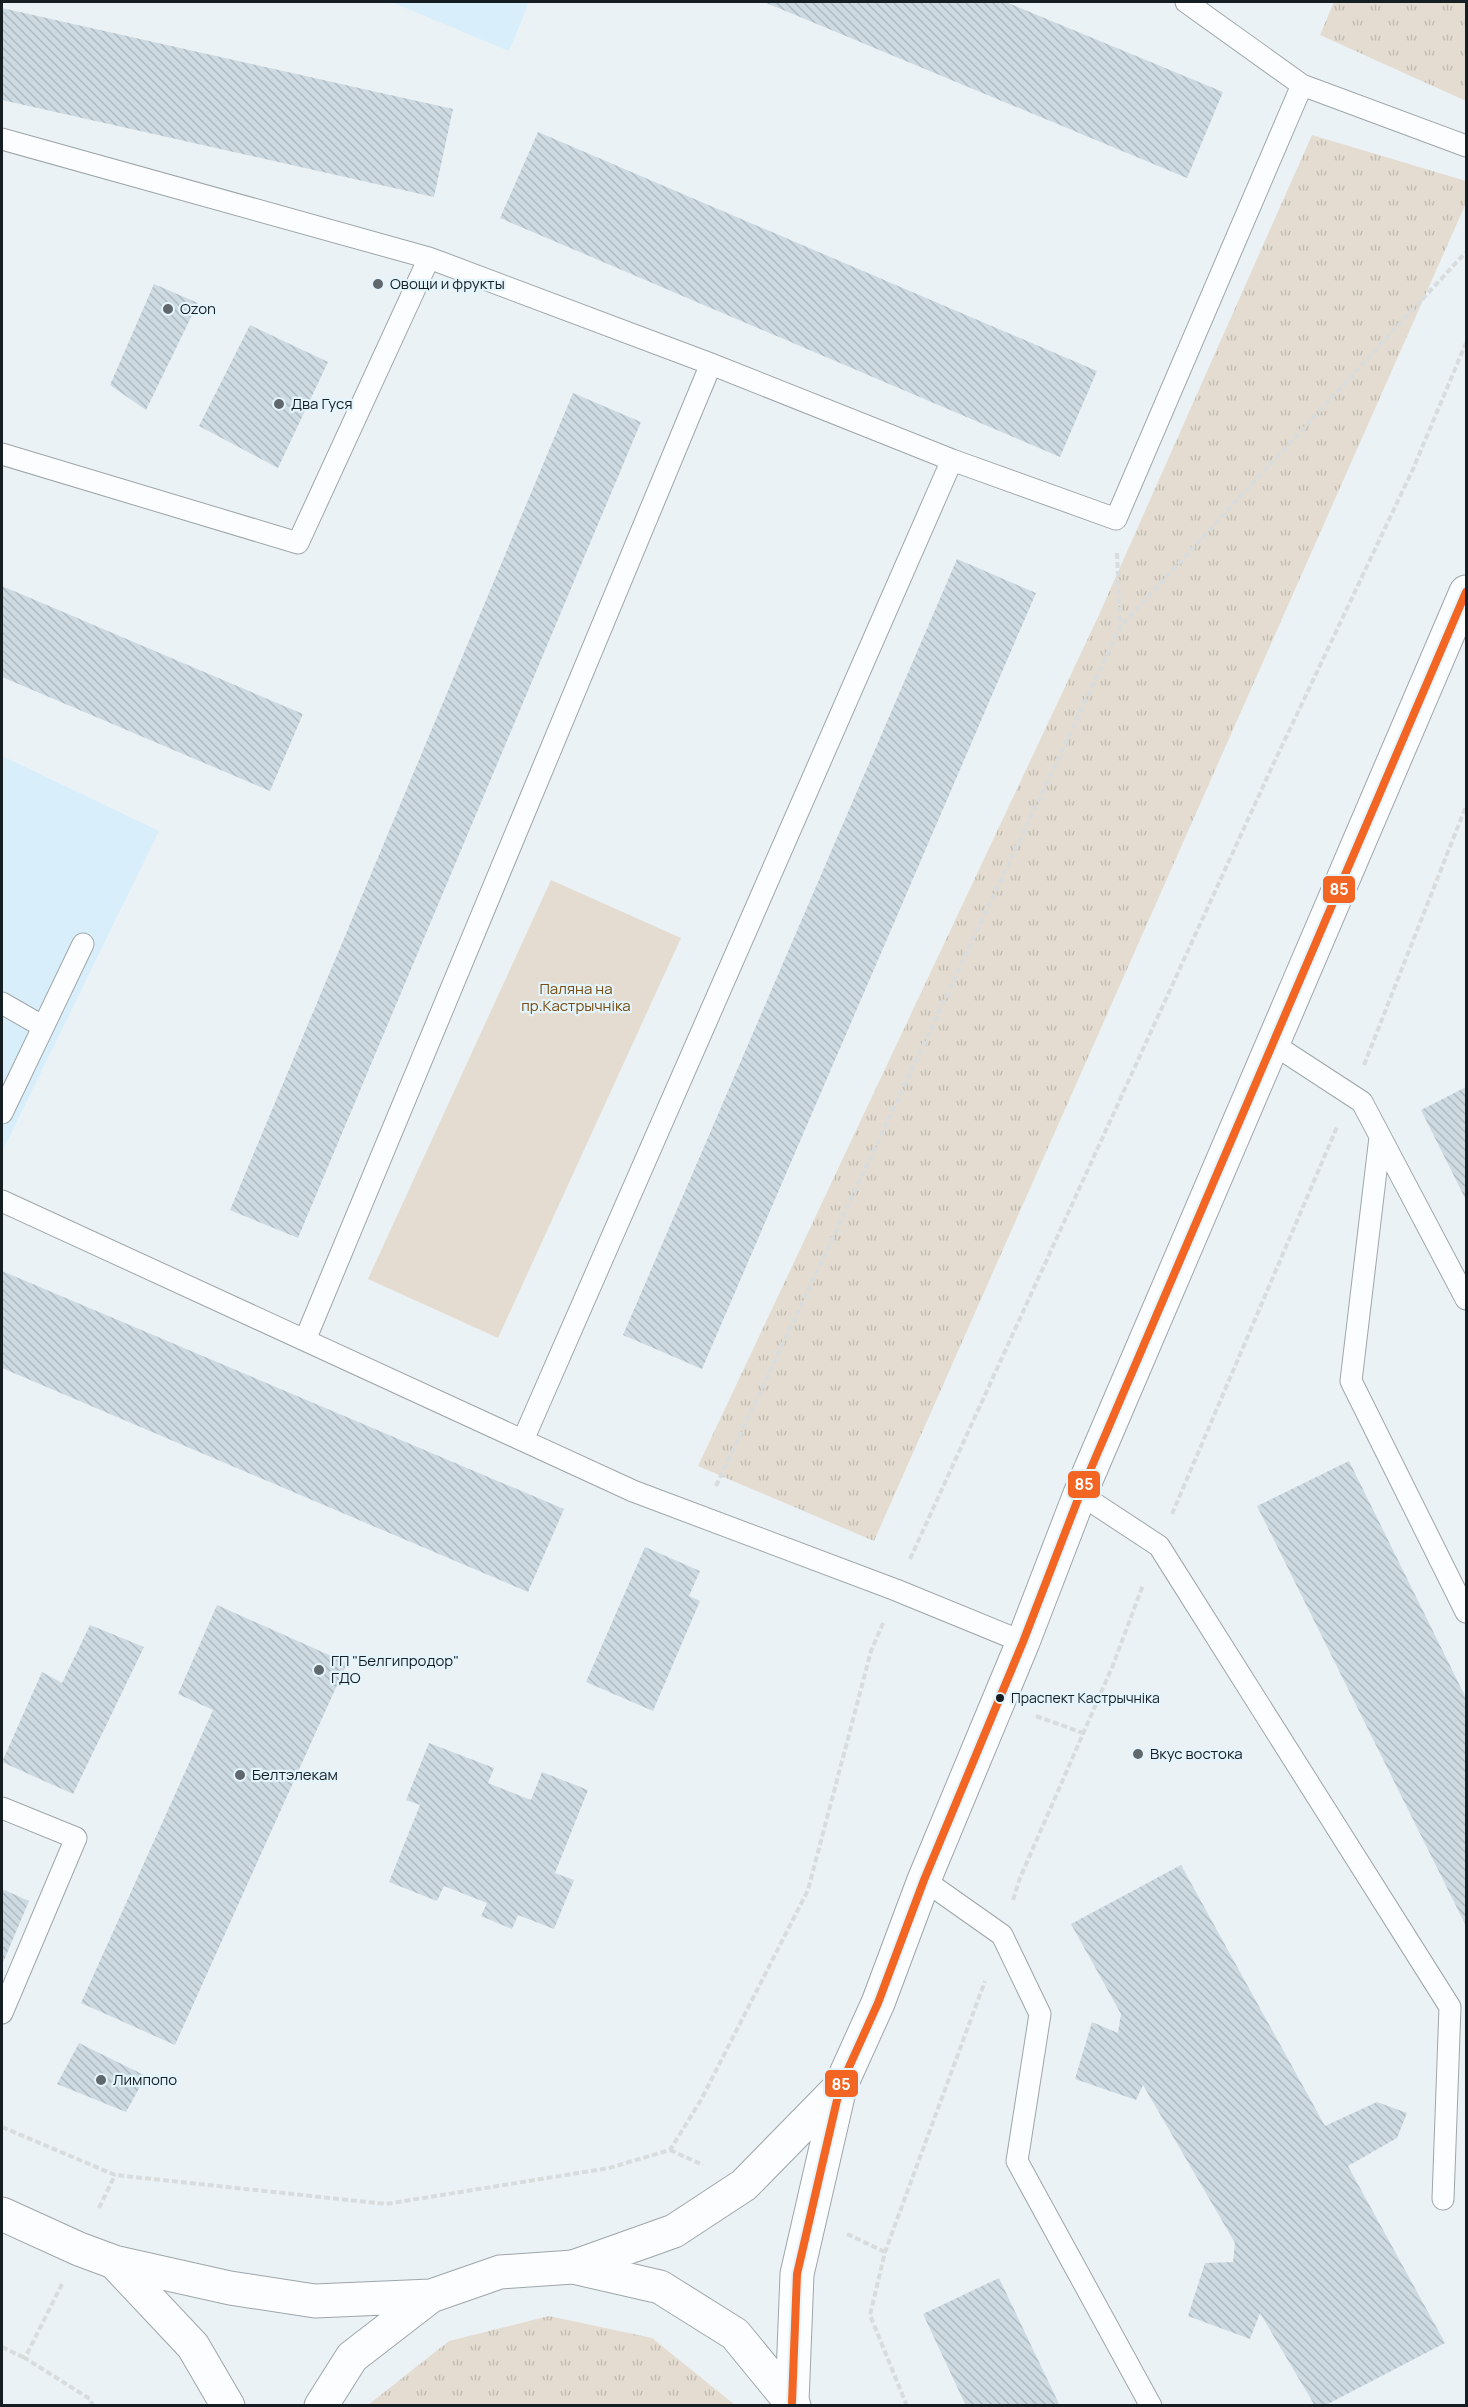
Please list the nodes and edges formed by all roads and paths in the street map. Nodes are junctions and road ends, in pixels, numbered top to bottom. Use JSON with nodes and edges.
{"nodes":[{"id":1,"x":1186,"y":2,"type":"edge"},
{"id":2,"x":1302,"y":86,"type":"junction"},
{"id":3,"x":2,"y":139,"type":"edge"},
{"id":4,"x":1467,"y":146,"type":"edge"},
{"id":5,"x":1467,"y":252,"type":"edge"},
{"id":6,"x":429,"y":258,"type":"junction"},
{"id":7,"x":1467,"y":343,"type":"edge"},
{"id":8,"x":711,"y":364,"type":"junction"},
{"id":9,"x":2,"y":454,"type":"edge"},
{"id":10,"x":952,"y":460,"type":"junction"},
{"id":11,"x":1116,"y":519,"type":"junction"},
{"id":12,"x":1467,"y":592,"type":"edge"},
{"id":13,"x":1120,"y":627,"type":"junction"},
{"id":14,"x":1467,"y":806,"type":"edge"},
{"id":15,"x":83,"y":944,"type":"dead end"},
{"id":16,"x":2,"y":1003,"type":"edge"},
{"id":17,"x":42,"y":1026,"type":"junction"},
{"id":18,"x":1273,"y":1044,"type":"junction"},
{"id":19,"x":1351,"y":1095,"type":"junction"},
{"id":20,"x":2,"y":1113,"type":"edge"},
{"id":21,"x":1380,"y":1137,"type":"junction"},
{"id":22,"x":2,"y":1201,"type":"edge"},
{"id":23,"x":1467,"y":1299,"type":"edge"},
{"id":24,"x":304,"y":1340,"type":"junction"},
{"id":25,"x":523,"y":1440,"type":"junction"},
{"id":26,"x":1080,"y":1494,"type":"junction"},
{"id":27,"x":702,"y":1516,"type":"junction"},
{"id":28,"x":1159,"y":1546,"type":"junction"},
{"id":29,"x":896,"y":1590,"type":"junction"},
{"id":30,"x":1467,"y":1612,"type":"edge"},
{"id":31,"x":1023,"y":1642,"type":"junction"},
{"id":32,"x":997,"y":1702,"type":"junction"},
{"id":33,"x":1083,"y":1733,"type":"junction"},
{"id":34,"x":2,"y":1808,"type":"edge"},
{"id":35,"x":924,"y":1880,"type":"junction"},
{"id":36,"x":1002,"y":1935,"type":"junction"},
{"id":37,"x":2,"y":2013,"type":"edge"},
{"id":38,"x":840,"y":2087,"type":"junction"},
{"id":39,"x":2,"y":2127,"type":"edge"},
{"id":40,"x":670,"y":2150,"type":"junction"},
{"id":41,"x":706,"y":2167,"type":"dead end"},
{"id":42,"x":115,"y":2175,"type":"junction"},
{"id":43,"x":1443,"y":2199,"type":"dead end"},
{"id":44,"x":99,"y":2208,"type":"dead end"},
{"id":45,"x":2,"y":2214,"type":"edge"},
{"id":46,"x":845,"y":2233,"type":"dead end"},
{"id":47,"x":885,"y":2252,"type":"junction"},
{"id":48,"x":114,"y":2262,"type":"junction"},
{"id":49,"x":573,"y":2267,"type":"junction"},
{"id":50,"x":62,"y":2283,"type":"dead end"},
{"id":51,"x":431,"y":2296,"type":"junction"},
{"id":52,"x":2,"y":2347,"type":"edge"},
{"id":53,"x":25,"y":2358,"type":"junction"},
{"id":54,"x":793,"y":2404,"type":"edge"},
{"id":55,"x":93,"y":2406,"type":"edge"},
{"id":56,"x":228,"y":2406,"type":"edge"},
{"id":57,"x":321,"y":2406,"type":"edge"},
{"id":58,"x":907,"y":2406,"type":"edge"},
{"id":59,"x":1151,"y":2406,"type":"edge"}],
"edges":[{"from":1,"to":2,"type":"lane"},
{"from":2,"to":4,"type":"lane"},
{"from":2,"to":11,"type":"lane"},
{"from":3,"to":6,"type":"lane"},
{"from":5,"to":13,"type":"path"},
{"from":6,"to":8,"type":"lane"},
{"from":6,"to":9,"type":"lane"},
{"from":7,"to":29,"type":"path"},
{"from":8,"to":10,"type":"lane"},
{"from":8,"to":24,"type":"lane"},
{"from":10,"to":11,"type":"lane"},
{"from":10,"to":25,"type":"lane"},
{"from":11,"to":13,"type":"path"},
{"from":12,"to":18,"type":"main road"},
{"from":13,"to":27,"type":"path"},
{"from":14,"to":19,"type":"path"},
{"from":15,"to":17,"type":"lane"},
{"from":16,"to":17,"type":"lane"},
{"from":17,"to":20,"type":"lane"},
{"from":18,"to":19,"type":"lane"},
{"from":18,"to":26,"type":"main road"},
{"from":19,"to":21,"type":"lane"},
{"from":19,"to":28,"type":"path"},
{"from":21,"to":23,"type":"lane"},
{"from":21,"to":30,"type":"lane"},
{"from":22,"to":24,"type":"lane"},
{"from":24,"to":25,"type":"lane"},
{"from":25,"to":27,"type":"lane"},
{"from":26,"to":28,"type":"lane"},
{"from":26,"to":31,"type":"main road"},
{"from":27,"to":29,"type":"lane"},
{"from":28,"to":33,"type":"path"},
{"from":28,"to":43,"type":"lane"},
{"from":29,"to":31,"type":"lane"},
{"from":29,"to":40,"type":"path"},
{"from":31,"to":32,"type":"main road"},
{"from":32,"to":33,"type":"path"},
{"from":32,"to":35,"type":"main road"},
{"from":33,"to":36,"type":"path"},
{"from":34,"to":37,"type":"lane"},
{"from":35,"to":36,"type":"lane"},
{"from":35,"to":38,"type":"main road"},
{"from":36,"to":47,"type":"path"},
{"from":36,"to":59,"type":"lane"},
{"from":38,"to":49,"type":"main road"},
{"from":38,"to":54,"type":"main road"},
{"from":39,"to":42,"type":"path"},
{"from":40,"to":41,"type":"path"},
{"from":40,"to":42,"type":"path"},
{"from":42,"to":44,"type":"path"},
{"from":45,"to":48,"type":"main road"},
{"from":46,"to":47,"type":"path"},
{"from":47,"to":58,"type":"path"},
{"from":48,"to":51,"type":"main road"},
{"from":48,"to":56,"type":"main road"},
{"from":49,"to":51,"type":"main road"},
{"from":49,"to":54,"type":"main road"},
{"from":50,"to":53,"type":"path"},
{"from":51,"to":57,"type":"main road"},
{"from":52,"to":53,"type":"path"},
{"from":53,"to":55,"type":"path"}]}
